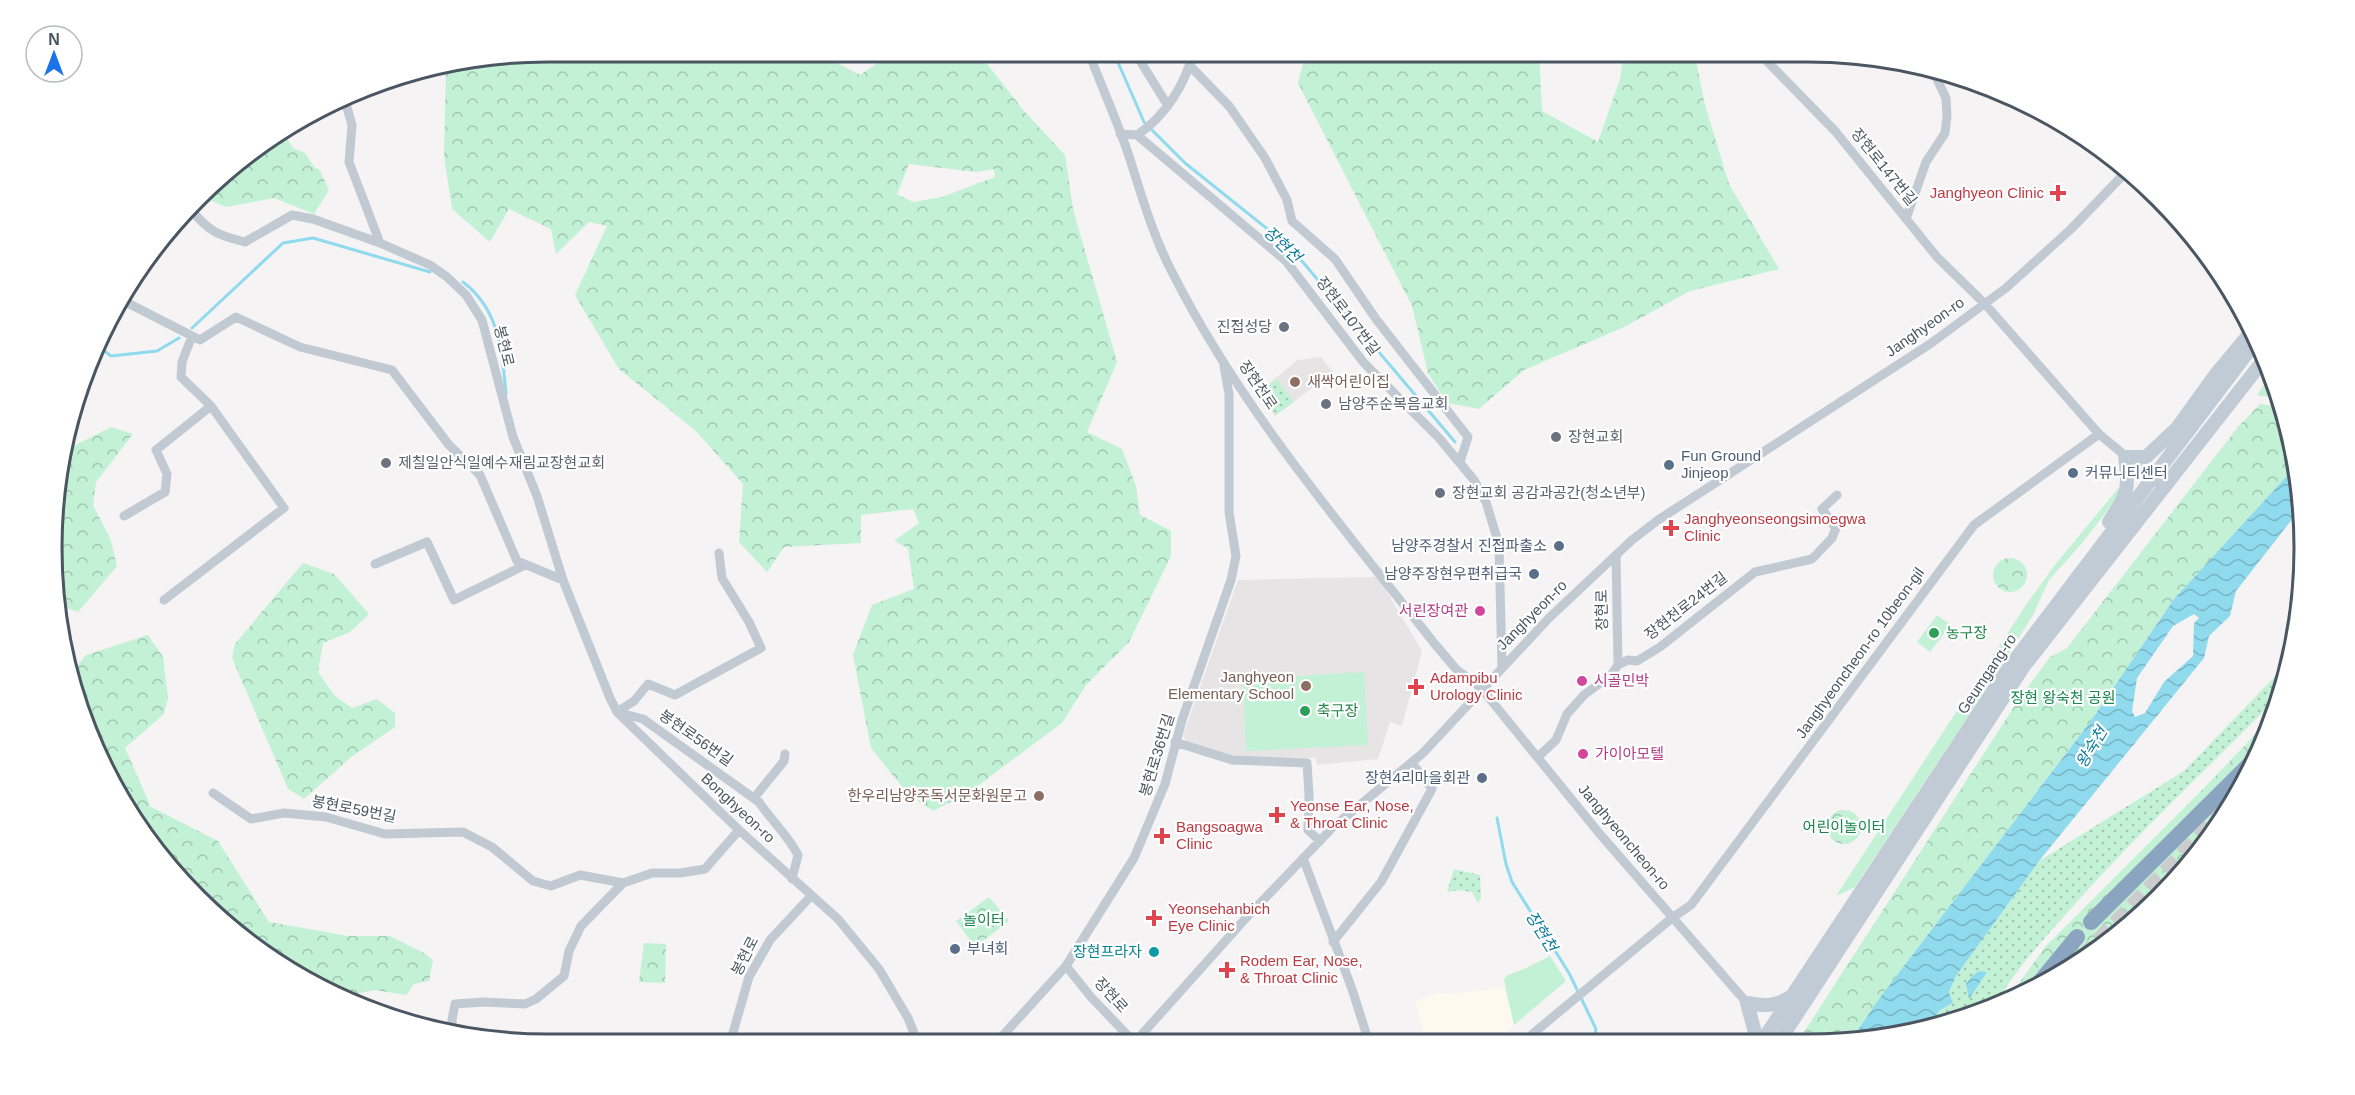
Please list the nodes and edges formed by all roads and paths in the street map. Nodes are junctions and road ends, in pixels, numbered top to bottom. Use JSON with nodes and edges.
{"nodes":[{"id":1,"x":1092,"y":62,"type":"edge"},
{"id":2,"x":1141,"y":62,"type":"edge"},
{"id":3,"x":1191,"y":62,"type":"edge"},
{"id":4,"x":1768,"y":62,"type":"edge"},
{"id":5,"x":1190,"y":66,"type":"junction"},
{"id":6,"x":1937,"y":79,"type":"edge"},
{"id":7,"x":346,"y":106,"type":"edge"},
{"id":8,"x":1168,"y":106,"type":"junction"},
{"id":9,"x":1120,"y":134,"type":"junction"},
{"id":10,"x":1140,"y":134,"type":"junction"},
{"id":11,"x":2121,"y":177,"type":"edge"},
{"id":12,"x":194,"y":214,"type":"edge"},
{"id":13,"x":1906,"y":219,"type":"junction"},
{"id":14,"x":380,"y":243,"type":"junction"},
{"id":15,"x":128,"y":303,"type":"edge"},
{"id":16,"x":1985,"y":304,"type":"junction"},
{"id":17,"x":192,"y":336,"type":"junction"},
{"id":18,"x":2246,"y":339,"type":"edge"},
{"id":19,"x":2251,"y":349,"type":"edge"},
{"id":20,"x":1224,"y":361,"type":"junction"},
{"id":21,"x":2258,"y":366,"type":"edge"},
{"id":22,"x":1239,"y":385,"type":"junction"},
{"id":23,"x":1228,"y":391,"type":"junction"},
{"id":24,"x":211,"y":406,"type":"junction"},
{"id":25,"x":2099,"y":434,"type":"junction"},
{"id":26,"x":2125,"y":457,"type":"junction"},
{"id":27,"x":1460,"y":462,"type":"junction"},
{"id":28,"x":2158,"y":483,"type":"junction"},
{"id":29,"x":1837,"y":495,"type":"dead end"},
{"id":30,"x":124,"y":516,"type":"dead end"},
{"id":31,"x":718,"y":553,"type":"dead end"},
{"id":32,"x":1616,"y":555,"type":"junction"},
{"id":33,"x":375,"y":564,"type":"dead end"},
{"id":34,"x":2085,"y":564,"type":"junction"},
{"id":35,"x":525,"y":565,"type":"junction"},
{"id":36,"x":563,"y":580,"type":"junction"},
{"id":37,"x":164,"y":600,"type":"dead end"},
{"id":38,"x":1618,"y":665,"type":"junction"},
{"id":39,"x":1502,"y":667,"type":"junction"},
{"id":40,"x":1481,"y":688,"type":"junction"},
{"id":41,"x":617,"y":712,"type":"junction"},
{"id":42,"x":1176,"y":742,"type":"junction"},
{"id":43,"x":785,"y":754,"type":"dead end"},
{"id":44,"x":1538,"y":757,"type":"junction"},
{"id":45,"x":1412,"y":763,"type":"junction"},
{"id":46,"x":2233,"y":781,"type":"edge"},
{"id":47,"x":213,"y":793,"type":"dead end"},
{"id":48,"x":754,"y":798,"type":"junction"},
{"id":49,"x":739,"y":830,"type":"junction"},
{"id":50,"x":1320,"y":841,"type":"junction"},
{"id":51,"x":1303,"y":858,"type":"junction"},
{"id":52,"x":792,"y":879,"type":"junction"},
{"id":53,"x":623,"y":883,"type":"junction"},
{"id":54,"x":811,"y":896,"type":"junction"},
{"id":55,"x":1672,"y":918,"type":"junction"},
{"id":56,"x":2091,"y":922,"type":"dead end"},
{"id":57,"x":2077,"y":937,"type":"dead end"},
{"id":58,"x":1333,"y":942,"type":"junction"},
{"id":59,"x":1066,"y":966,"type":"junction"},
{"id":60,"x":2053,"y":966,"type":"edge"},
{"id":61,"x":1792,"y":996,"type":"junction"},
{"id":62,"x":1747,"y":1003,"type":"junction"},
{"id":63,"x":452,"y":1024,"type":"edge"},
{"id":64,"x":733,"y":1034,"type":"edge"},
{"id":65,"x":914,"y":1034,"type":"edge"},
{"id":66,"x":1003,"y":1034,"type":"edge"},
{"id":67,"x":1127,"y":1034,"type":"edge"},
{"id":68,"x":1142,"y":1034,"type":"edge"},
{"id":69,"x":1366,"y":1034,"type":"edge"},
{"id":70,"x":1532,"y":1034,"type":"edge"},
{"id":71,"x":1755,"y":1034,"type":"edge"},
{"id":72,"x":1767,"y":1034,"type":"edge"},
{"id":73,"x":1784,"y":1034,"type":"edge"}],
"edges":[{"from":1,"to":9,"type":"street","name":"장현천로"},
{"from":2,"to":8,"type":"street"},
{"from":3,"to":5,"type":"street"},
{"from":4,"to":13,"type":"street","name":"장현로147번길"},
{"from":5,"to":8,"type":"street"},
{"from":5,"to":27,"type":"street","name":"장현로107번길"},
{"from":6,"to":13,"type":"street"},
{"from":7,"to":14,"type":"street"},
{"from":8,"to":10,"type":"street"},
{"from":9,"to":10,"type":"street"},
{"from":9,"to":20,"type":"street","name":"장현천로"},
{"from":10,"to":27,"type":"street","name":"장현로107번길"},
{"from":11,"to":16,"type":"street","name":"Janghyeon-ro"},
{"from":12,"to":14,"type":"street","name":"봉현로"},
{"from":13,"to":16,"type":"street","name":"장현로147번길"},
{"from":14,"to":36,"type":"street","name":"봉현로"},
{"from":15,"to":17,"type":"street"},
{"from":16,"to":25,"type":"street","name":"Janghyeon-ro"},
{"from":16,"to":32,"type":"street","name":"Janghyeon-ro"},
{"from":17,"to":24,"type":"street"},
{"from":17,"to":35,"type":"street"},
{"from":18,"to":26,"type":"main road"},
{"from":19,"to":28,"type":"main road","name":"Geumgang-ro"},
{"from":20,"to":22,"type":"street","name":"장현천로"},
{"from":20,"to":23,"type":"street","name":"봉현로36번길"},
{"from":21,"to":28,"type":"main road","name":"Geumgang-ro"},
{"from":22,"to":23,"type":"street"},
{"from":22,"to":40,"type":"street","name":"장현천로"},
{"from":23,"to":42,"type":"street","name":"봉현로36번길"},
{"from":24,"to":30,"type":"street"},
{"from":24,"to":37,"type":"street"},
{"from":25,"to":26,"type":"street","name":"Janghyeon-ro"},
{"from":25,"to":55,"type":"street","name":"Janghyeoncheon-ro 10beon-gil"},
{"from":26,"to":28,"type":"street","name":"Janghyeon-ro"},
{"from":26,"to":34,"type":"main road"},
{"from":27,"to":39,"type":"street","name":"장현로107번길"},
{"from":28,"to":34,"type":"main road","name":"Geumgang-ro"},
{"from":28,"to":73,"type":"main road","name":"Geumgang-ro"},
{"from":29,"to":38,"type":"street","name":"장현천로24번길"},
{"from":31,"to":41,"type":"street"},
{"from":32,"to":38,"type":"street","name":"장현로"},
{"from":32,"to":39,"type":"street","name":"Janghyeon-ro"},
{"from":33,"to":35,"type":"street"},
{"from":34,"to":61,"type":"main road","name":"Geumgang-ro"},
{"from":35,"to":36,"type":"street"},
{"from":36,"to":41,"type":"street","name":"Bonghyeon-ro"},
{"from":38,"to":44,"type":"street","name":"장현천로24번길"},
{"from":39,"to":40,"type":"street","name":"Janghyeon-ro"},
{"from":40,"to":44,"type":"street","name":"Janghyeoncheon-ro"},
{"from":40,"to":45,"type":"street","name":"Janghyeon-ro"},
{"from":41,"to":48,"type":"street","name":"봉현로56번길"},
{"from":41,"to":49,"type":"street","name":"Bonghyeon-ro"},
{"from":42,"to":50,"type":"street"},
{"from":42,"to":59,"type":"street","name":"봉현로36번길"},
{"from":43,"to":48,"type":"street"},
{"from":44,"to":55,"type":"street","name":"Janghyeoncheon-ro"},
{"from":45,"to":50,"type":"street","name":"Janghyeon-ro"},
{"from":45,"to":58,"type":"street"},
{"from":46,"to":56,"type":"highway"},
{"from":47,"to":53,"type":"street","name":"봉현로59번길"},
{"from":48,"to":52,"type":"street","name":"봉현로56번길"},
{"from":49,"to":52,"type":"street","name":"Bonghyeon-ro"},
{"from":49,"to":53,"type":"street","name":"봉현로59번길"},
{"from":50,"to":51,"type":"street","name":"Janghyeon-ro"},
{"from":51,"to":58,"type":"street"},
{"from":51,"to":68,"type":"street","name":"Janghyeon-ro"},
{"from":52,"to":54,"type":"street","name":"Bonghyeon-ro"},
{"from":53,"to":63,"type":"street","name":"봉현로59번길"},
{"from":54,"to":64,"type":"street","name":"봉현로"},
{"from":54,"to":65,"type":"street","name":"Bonghyeon-ro"},
{"from":55,"to":62,"type":"street","name":"Janghyeoncheon-ro"},
{"from":55,"to":70,"type":"street","name":"Janghyeoncheon-ro 10beon-gil"},
{"from":57,"to":60,"type":"highway"},
{"from":58,"to":69,"type":"street"},
{"from":59,"to":66,"type":"street","name":"봉현로36번길"},
{"from":59,"to":67,"type":"street","name":"장현로"},
{"from":61,"to":62,"type":"main road"},
{"from":61,"to":72,"type":"main road","name":"Geumgang-ro"},
{"from":62,"to":71,"type":"main road"}]}
